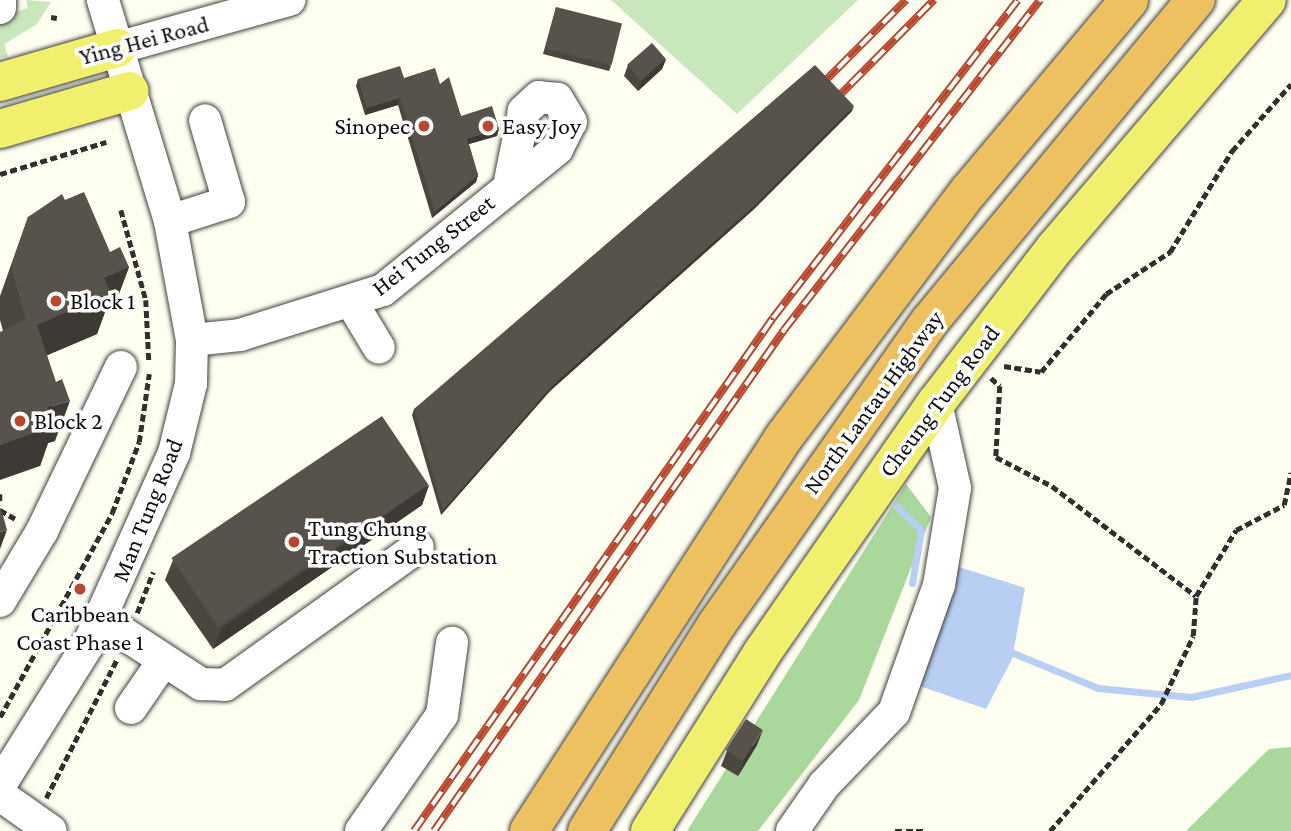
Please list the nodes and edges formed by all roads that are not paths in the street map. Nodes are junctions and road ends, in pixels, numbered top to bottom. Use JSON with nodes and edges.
{"nodes":[{"id":1,"x":0,"y":0,"type":"edge"},
{"id":2,"x":103,"y":0,"type":"edge"},
{"id":3,"x":289,"y":0,"type":"edge"},
{"id":4,"x":1129,"y":0,"type":"edge"},
{"id":5,"x":1196,"y":0,"type":"edge"},
{"id":6,"x":1267,"y":0,"type":"edge"},
{"id":7,"x":0,"y":8,"type":"edge"},
{"id":8,"x":117,"y":48,"type":"junction"},
{"id":9,"x":0,"y":82,"type":"edge"},
{"id":10,"x":130,"y":91,"type":"junction"},
{"id":11,"x":205,"y":120,"type":"dead end"},
{"id":12,"x":0,"y":129,"type":"edge"},
{"id":13,"x":509,"y":186,"type":"dead end"},
{"id":14,"x":170,"y":221,"type":"junction"},
{"id":15,"x":352,"y":303,"type":"junction"},
{"id":16,"x":192,"y":340,"type":"junction"},
{"id":17,"x":379,"y":348,"type":"dead end"},
{"id":18,"x":121,"y":367,"type":"dead end"},
{"id":19,"x":936,"y":403,"type":"junction"},
{"id":20,"x":15,"y":518,"type":"edge"},
{"id":21,"x":418,"y":547,"type":"dead end"},
{"id":22,"x":0,"y":601,"type":"edge"},
{"id":23,"x":100,"y":618,"type":"junction"},
{"id":24,"x":453,"y":643,"type":"dead end"},
{"id":25,"x":164,"y":660,"type":"junction"},
{"id":26,"x":131,"y":708,"type":"dead end"},
{"id":27,"x":0,"y":785,"type":"edge"},
{"id":28,"x":0,"y":795,"type":"edge"},
{"id":29,"x":51,"y":831,"type":"edge"},
{"id":30,"x":361,"y":831,"type":"edge"},
{"id":31,"x":529,"y":831,"type":"edge"},
{"id":32,"x":587,"y":831,"type":"edge"},
{"id":33,"x":650,"y":831,"type":"edge"},
{"id":34,"x":792,"y":831,"type":"edge"}],
"edges":[{"from":1,"to":7,"type":"street"},
{"from":2,"to":8,"type":"street","name":"Man Tung Road"},
{"from":3,"to":8,"type":"street","name":"Ying Hei Road"},
{"from":4,"to":31,"type":"highway","name":"North Lantau Highway"},
{"from":5,"to":32,"type":"highway","name":"North Lantau Highway"},
{"from":6,"to":19,"type":"main road","name":"Cheung Tung Road"},
{"from":8,"to":9,"type":"main road","name":"Ying Hei Road"},
{"from":8,"to":10,"type":"street","name":"Man Tung Road"},
{"from":10,"to":12,"type":"main road","name":"Ying Hei Road"},
{"from":10,"to":14,"type":"street","name":"Man Tung Road"},
{"from":11,"to":14,"type":"street"},
{"from":13,"to":15,"type":"street","name":"Hei Tung Street"},
{"from":14,"to":16,"type":"street","name":"Man Tung Road"},
{"from":15,"to":16,"type":"street","name":"Hei Tung Street"},
{"from":15,"to":17,"type":"street"},
{"from":16,"to":23,"type":"street","name":"Man Tung Road"},
{"from":18,"to":20,"type":"street"},
{"from":19,"to":33,"type":"main road","name":"Cheung Tung Road"},
{"from":19,"to":34,"type":"street"},
{"from":20,"to":22,"type":"street"},
{"from":21,"to":25,"type":"street"},
{"from":23,"to":25,"type":"street"},
{"from":23,"to":27,"type":"street","name":"Man Tung Road"},
{"from":24,"to":30,"type":"street"},
{"from":25,"to":26,"type":"street"},
{"from":28,"to":29,"type":"street"}]}
